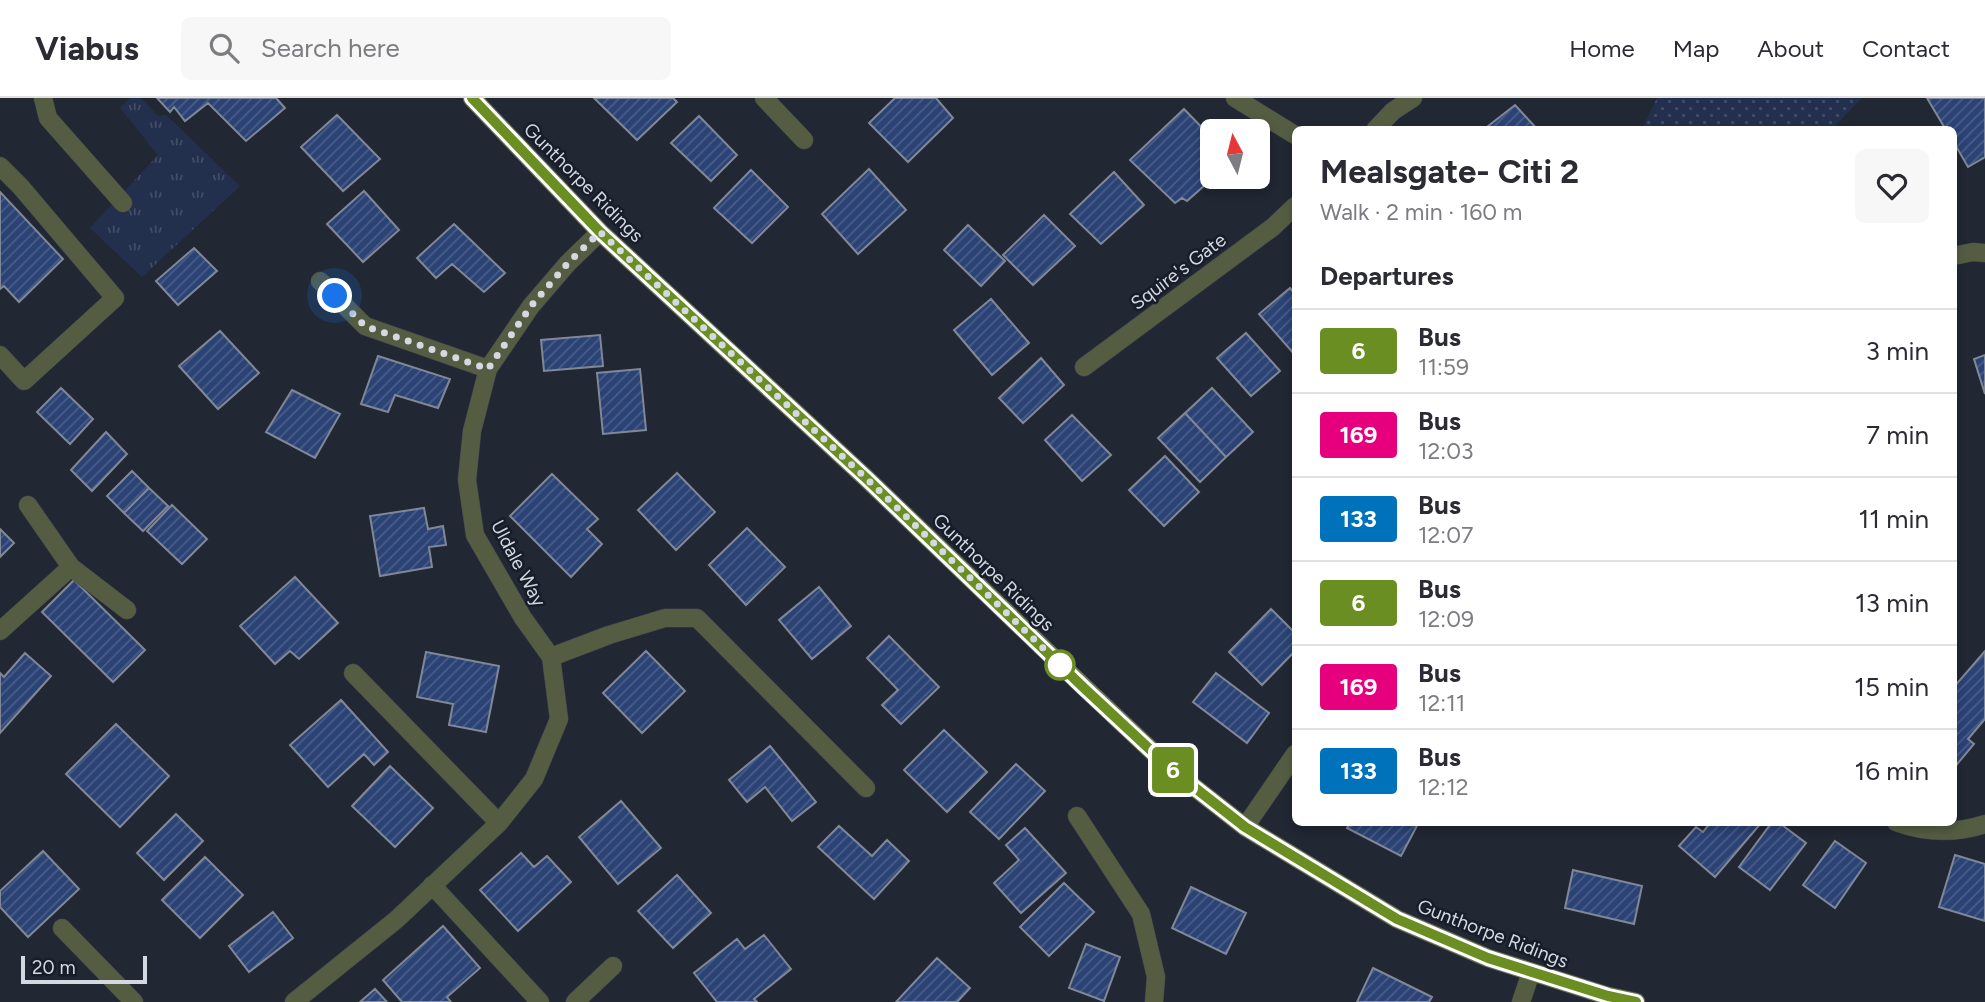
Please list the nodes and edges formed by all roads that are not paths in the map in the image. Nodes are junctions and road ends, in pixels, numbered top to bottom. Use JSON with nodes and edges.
{"nodes":[{"id":1,"x":43,"y":98,"type":"edge"},
{"id":2,"x":472,"y":98,"type":"edge"},
{"id":3,"x":764,"y":98,"type":"edge"},
{"id":4,"x":1235,"y":98,"type":"edge"},
{"id":5,"x":1413,"y":98,"type":"edge"},
{"id":6,"x":1379,"y":126,"type":"edge"},
{"id":7,"x":1292,"y":133,"type":"edge"},
{"id":8,"x":804,"y":139,"type":"dead end"},
{"id":9,"x":0,"y":166,"type":"edge"},
{"id":10,"x":123,"y":203,"type":"dead end"},
{"id":11,"x":1292,"y":209,"type":"edge"},
{"id":12,"x":600,"y":232,"type":"junction"},
{"id":13,"x":1985,"y":253,"type":"edge"},
{"id":14,"x":1957,"y":255,"type":"edge"},
{"id":15,"x":320,"y":281,"type":"dead end"},
{"id":16,"x":0,"y":355,"type":"edge"},
{"id":17,"x":1084,"y":367,"type":"dead end"},
{"id":18,"x":488,"y":369,"type":"junction"},
{"id":19,"x":29,"y":505,"type":"dead end"},
{"id":20,"x":71,"y":567,"type":"junction"},
{"id":21,"x":127,"y":610,"type":"dead end"},
{"id":22,"x":0,"y":631,"type":"edge"},
{"id":23,"x":551,"y":657,"type":"junction"},
{"id":24,"x":353,"y":673,"type":"dead end"},
{"id":25,"x":1292,"y":758,"type":"edge"},
{"id":26,"x":866,"y":788,"type":"dead end"},
{"id":27,"x":1077,"y":816,"type":"dead end"},
{"id":28,"x":499,"y":823,"type":"junction"},
{"id":29,"x":1985,"y":824,"type":"edge"},
{"id":30,"x":1906,"y":826,"type":"edge"},
{"id":31,"x":1245,"y":827,"type":"junction"},
{"id":32,"x":432,"y":886,"type":"junction"},
{"id":33,"x":62,"y":928,"type":"dead end"},
{"id":34,"x":613,"y":966,"type":"dead end"},
{"id":35,"x":1531,"y":972,"type":"junction"},
{"id":36,"x":134,"y":1002,"type":"edge"},
{"id":37,"x":294,"y":1002,"type":"edge"},
{"id":38,"x":540,"y":1002,"type":"edge"},
{"id":39,"x":575,"y":1002,"type":"edge"},
{"id":40,"x":1154,"y":1002,"type":"edge"},
{"id":41,"x":1521,"y":1002,"type":"edge"},
{"id":42,"x":1636,"y":1002,"type":"edge"}],
"edges":[{"from":1,"to":10,"type":"street"},
{"from":2,"to":12,"type":"street","name":"Gunthorpe Ridings"},
{"from":3,"to":8,"type":"street"},
{"from":4,"to":7,"type":"street"},
{"from":5,"to":6,"type":"street"},
{"from":9,"to":16,"type":"street"},
{"from":11,"to":17,"type":"street","name":"Squire's Gate"},
{"from":12,"to":18,"type":"street","name":"Uldale Way"},
{"from":12,"to":31,"type":"street","name":"Gunthorpe Ridings"},
{"from":13,"to":14,"type":"street"},
{"from":15,"to":18,"type":"street"},
{"from":18,"to":23,"type":"street","name":"Uldale Way"},
{"from":19,"to":20,"type":"street"},
{"from":20,"to":21,"type":"street"},
{"from":20,"to":22,"type":"street"},
{"from":23,"to":26,"type":"street"},
{"from":23,"to":28,"type":"street","name":"Uldale Way"},
{"from":24,"to":28,"type":"street"},
{"from":25,"to":31,"type":"street"},
{"from":27,"to":40,"type":"street"},
{"from":28,"to":32,"type":"street","name":"Uldale Way"},
{"from":29,"to":30,"type":"street"},
{"from":31,"to":35,"type":"street","name":"Gunthorpe Ridings"},
{"from":32,"to":37,"type":"street","name":"Uldale Way"},
{"from":32,"to":38,"type":"street"},
{"from":33,"to":36,"type":"street"},
{"from":34,"to":39,"type":"street"},
{"from":35,"to":41,"type":"street"},
{"from":35,"to":42,"type":"street","name":"Gunthorpe Ridings"}]}
